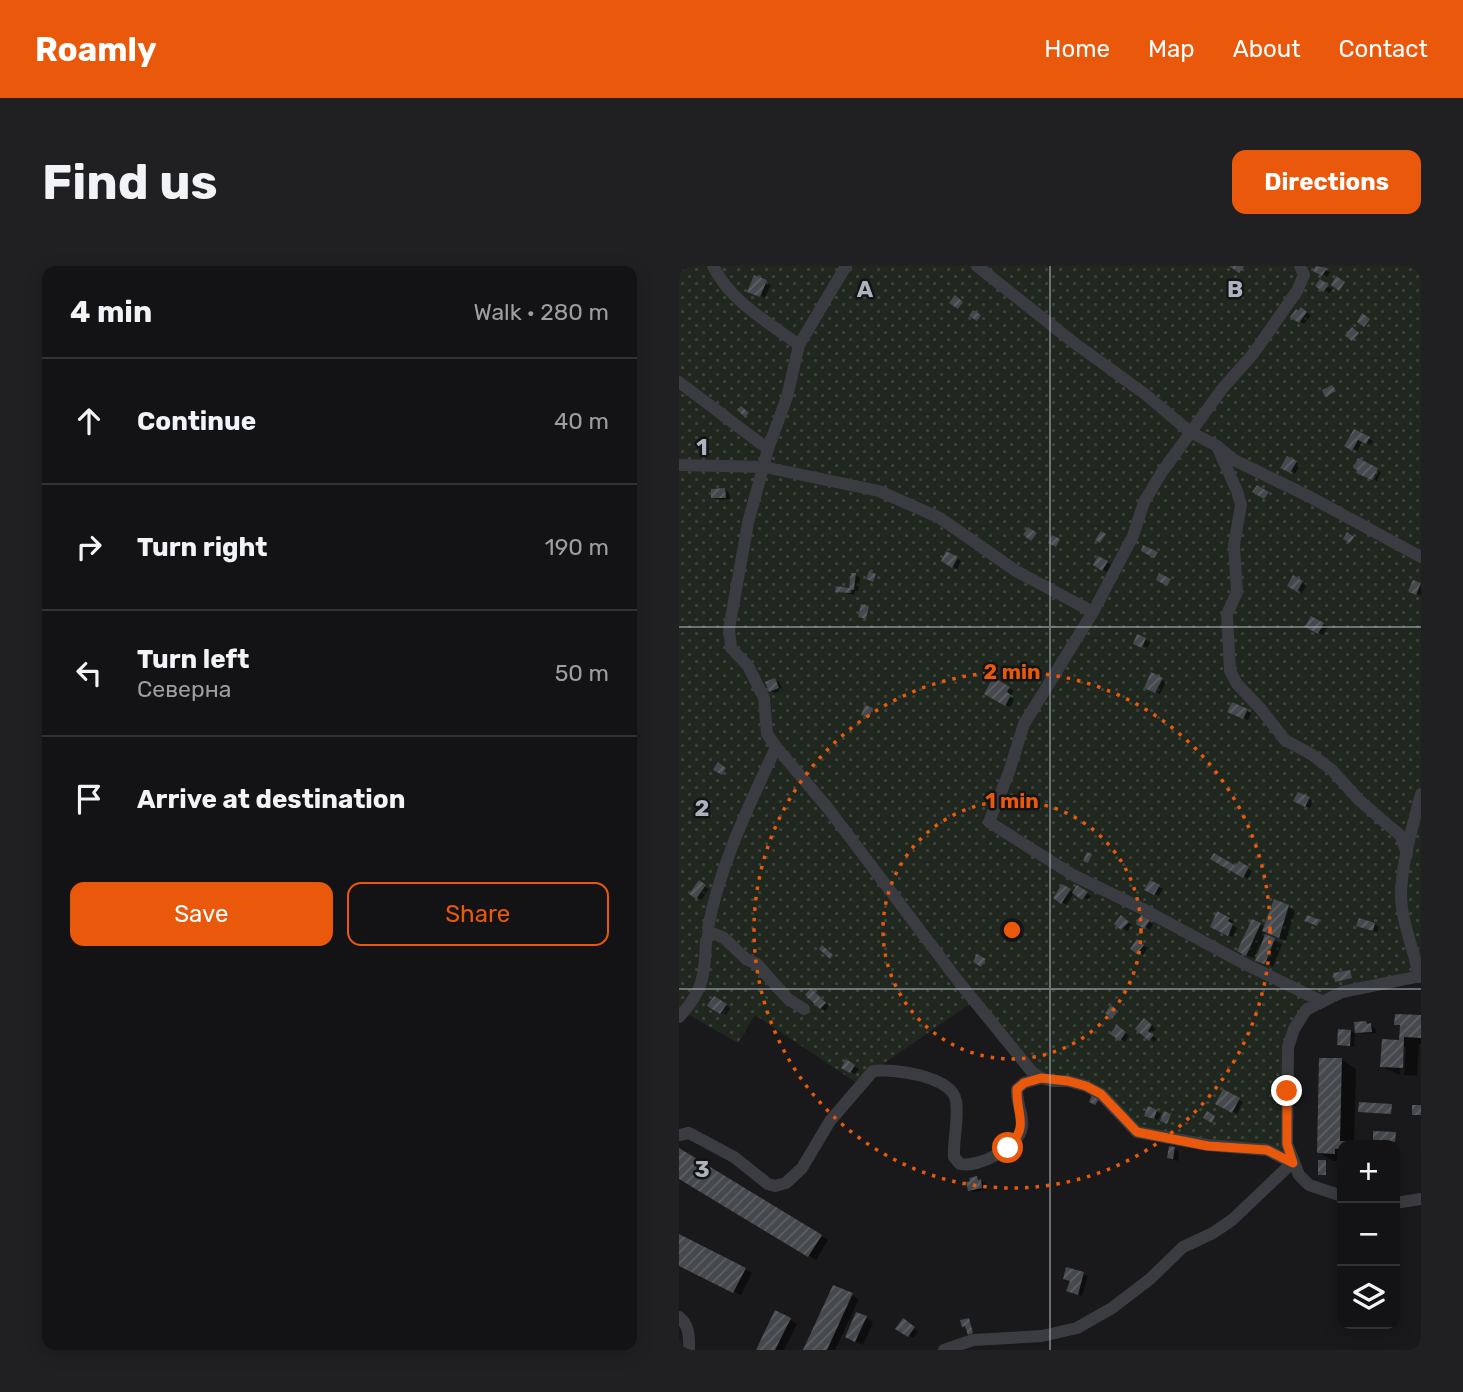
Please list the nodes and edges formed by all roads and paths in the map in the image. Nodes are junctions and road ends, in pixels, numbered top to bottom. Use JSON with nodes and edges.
{"nodes":[{"id":1,"x":713,"y":266,"type":"edge"},
{"id":2,"x":846,"y":266,"type":"edge"},
{"id":3,"x":977,"y":266,"type":"edge"},
{"id":4,"x":1300,"y":266,"type":"edge"},
{"id":5,"x":799,"y":345,"type":"junction"},
{"id":6,"x":679,"y":382,"type":"edge"},
{"id":7,"x":1190,"y":432,"type":"junction"},
{"id":8,"x":1217,"y":446,"type":"junction"},
{"id":9,"x":768,"y":449,"type":"junction"},
{"id":10,"x":679,"y":465,"type":"edge"},
{"id":11,"x":764,"y":467,"type":"junction"},
{"id":12,"x":1421,"y":557,"type":"edge"},
{"id":13,"x":1093,"y":612,"type":"junction"},
{"id":14,"x":776,"y":747,"type":"junction"},
{"id":15,"x":1421,"y":794,"type":"edge"},
{"id":16,"x":1408,"y":854,"type":"junction"},
{"id":17,"x":709,"y":935,"type":"junction"},
{"id":18,"x":1420,"y":977,"type":"edge"},
{"id":19,"x":1321,"y":1001,"type":"junction"},
{"id":20,"x":804,"y":1009,"type":"dead end"},
{"id":21,"x":679,"y":1017,"type":"edge"},
{"id":22,"x":1041,"y":1078,"type":"junction"},
{"id":23,"x":679,"y":1135,"type":"edge"},
{"id":24,"x":1293,"y":1163,"type":"junction"},
{"id":25,"x":1337,"y":1194,"type":"edge"},
{"id":26,"x":1421,"y":1199,"type":"edge"},
{"id":27,"x":1400,"y":1202,"type":"edge"},
{"id":28,"x":679,"y":1317,"type":"edge"},
{"id":29,"x":689,"y":1350,"type":"edge"},
{"id":30,"x":944,"y":1350,"type":"edge"}],
"edges":[{"from":1,"to":5,"type":"street"},
{"from":2,"to":5,"type":"street"},
{"from":3,"to":7,"type":"street"},
{"from":4,"to":7,"type":"street"},
{"from":5,"to":9,"type":"street"},
{"from":6,"to":9,"type":"street"},
{"from":7,"to":8,"type":"street"},
{"from":7,"to":13,"type":"street"},
{"from":8,"to":12,"type":"street"},
{"from":8,"to":16,"type":"street"},
{"from":9,"to":11,"type":"street"},
{"from":10,"to":11,"type":"street"},
{"from":11,"to":13,"type":"street"},
{"from":11,"to":14,"type":"street"},
{"from":13,"to":19,"type":"street"},
{"from":14,"to":17,"type":"street"},
{"from":14,"to":22,"type":"street"},
{"from":15,"to":16,"type":"street"},
{"from":16,"to":18,"type":"street"},
{"from":17,"to":20,"type":"street"},
{"from":17,"to":21,"type":"street"},
{"from":18,"to":19,"type":"street"},
{"from":19,"to":24,"type":"street"},
{"from":22,"to":23,"type":"street"},
{"from":22,"to":24,"type":"street"},
{"from":24,"to":25,"type":"street"},
{"from":24,"to":30,"type":"street"},
{"from":26,"to":27,"type":"street"},
{"from":28,"to":29,"type":"street"}]}
